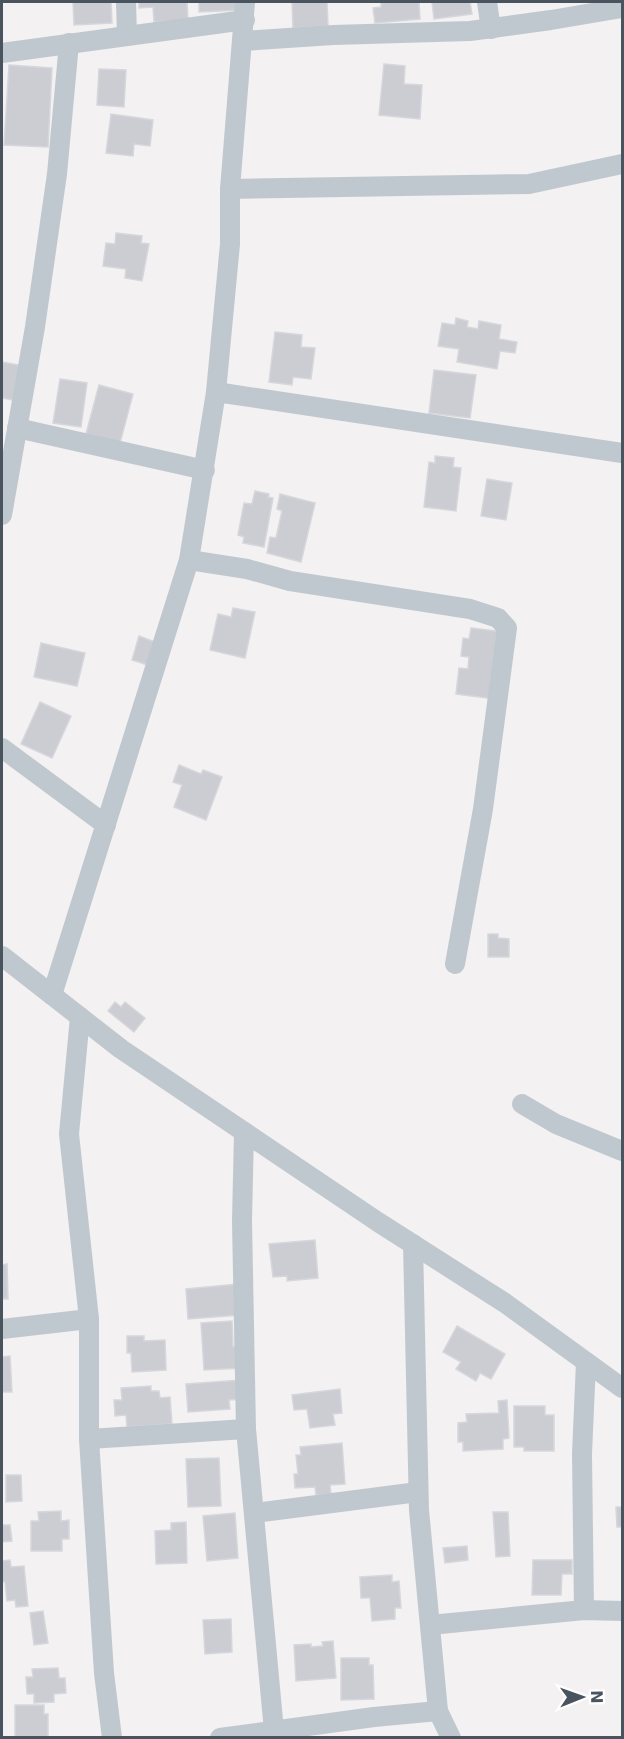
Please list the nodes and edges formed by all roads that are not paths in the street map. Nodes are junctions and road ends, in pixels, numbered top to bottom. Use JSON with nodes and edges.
{"nodes":[{"id":1,"x":126,"y":2,"type":"edge"},
{"id":2,"x":486,"y":2,"type":"edge"},
{"id":3,"x":622,"y":8,"type":"edge"},
{"id":4,"x":245,"y":11,"type":"edge"},
{"id":5,"x":490,"y":29,"type":"junction"},
{"id":6,"x":127,"y":35,"type":"junction"},
{"id":7,"x":243,"y":41,"type":"junction"},
{"id":8,"x":69,"y":43,"type":"junction"},
{"id":9,"x":2,"y":53,"type":"edge"},
{"id":10,"x":622,"y":164,"type":"edge"},
{"id":11,"x":230,"y":189,"type":"junction"},
{"id":12,"x":216,"y":393,"type":"junction"},
{"id":13,"x":17,"y":428,"type":"junction"},
{"id":14,"x":622,"y":453,"type":"edge"},
{"id":15,"x":205,"y":470,"type":"junction"},
{"id":16,"x":2,"y":515,"type":"edge"},
{"id":17,"x":189,"y":560,"type":"junction"},
{"id":18,"x":2,"y":748,"type":"edge"},
{"id":19,"x":106,"y":825,"type":"junction"},
{"id":20,"x":2,"y":956,"type":"edge"},
{"id":21,"x":455,"y":964,"type":"dead end"},
{"id":22,"x":52,"y":995,"type":"junction"},
{"id":23,"x":80,"y":1017,"type":"junction"},
{"id":24,"x":522,"y":1104,"type":"dead end"},
{"id":25,"x":244,"y":1131,"type":"junction"},
{"id":26,"x":622,"y":1151,"type":"edge"},
{"id":27,"x":413,"y":1244,"type":"junction"},
{"id":28,"x":89,"y":1318,"type":"junction"},
{"id":29,"x":2,"y":1329,"type":"edge"},
{"id":30,"x":586,"y":1362,"type":"junction"},
{"id":31,"x":622,"y":1388,"type":"edge"},
{"id":32,"x":246,"y":1429,"type":"junction"},
{"id":33,"x":89,"y":1439,"type":"junction"},
{"id":34,"x":418,"y":1492,"type":"junction"},
{"id":35,"x":254,"y":1513,"type":"junction"},
{"id":36,"x":584,"y":1610,"type":"junction"},
{"id":37,"x":622,"y":1611,"type":"edge"},
{"id":38,"x":430,"y":1625,"type":"junction"},
{"id":39,"x":438,"y":1711,"type":"junction"},
{"id":40,"x":274,"y":1731,"type":"junction"},
{"id":41,"x":112,"y":1737,"type":"edge"},
{"id":42,"x":220,"y":1737,"type":"edge"},
{"id":43,"x":451,"y":1737,"type":"edge"}],
"edges":[{"from":1,"to":6,"type":"street"},
{"from":2,"to":5,"type":"street"},
{"from":3,"to":5,"type":"street"},
{"from":4,"to":6,"type":"street"},
{"from":4,"to":7,"type":"street"},
{"from":5,"to":7,"type":"street"},
{"from":6,"to":8,"type":"street"},
{"from":7,"to":11,"type":"street"},
{"from":8,"to":9,"type":"street"},
{"from":8,"to":13,"type":"street"},
{"from":10,"to":11,"type":"street"},
{"from":11,"to":12,"type":"street"},
{"from":12,"to":14,"type":"street"},
{"from":12,"to":15,"type":"street"},
{"from":13,"to":15,"type":"street"},
{"from":13,"to":16,"type":"street"},
{"from":15,"to":17,"type":"street"},
{"from":17,"to":19,"type":"street"},
{"from":17,"to":21,"type":"street"},
{"from":18,"to":19,"type":"street"},
{"from":19,"to":22,"type":"street"},
{"from":20,"to":22,"type":"street"},
{"from":22,"to":23,"type":"street"},
{"from":23,"to":25,"type":"street"},
{"from":23,"to":28,"type":"street"},
{"from":24,"to":26,"type":"street"},
{"from":25,"to":27,"type":"street"},
{"from":25,"to":32,"type":"street"},
{"from":27,"to":30,"type":"street"},
{"from":27,"to":34,"type":"street"},
{"from":28,"to":29,"type":"street"},
{"from":28,"to":33,"type":"street"},
{"from":30,"to":31,"type":"street"},
{"from":30,"to":36,"type":"street"},
{"from":32,"to":33,"type":"street"},
{"from":32,"to":35,"type":"street"},
{"from":33,"to":41,"type":"street"},
{"from":34,"to":35,"type":"street"},
{"from":34,"to":38,"type":"street"},
{"from":35,"to":40,"type":"street"},
{"from":36,"to":37,"type":"street"},
{"from":36,"to":38,"type":"street"},
{"from":38,"to":39,"type":"street"},
{"from":39,"to":40,"type":"street"},
{"from":39,"to":43,"type":"street"},
{"from":40,"to":42,"type":"street"}]}
